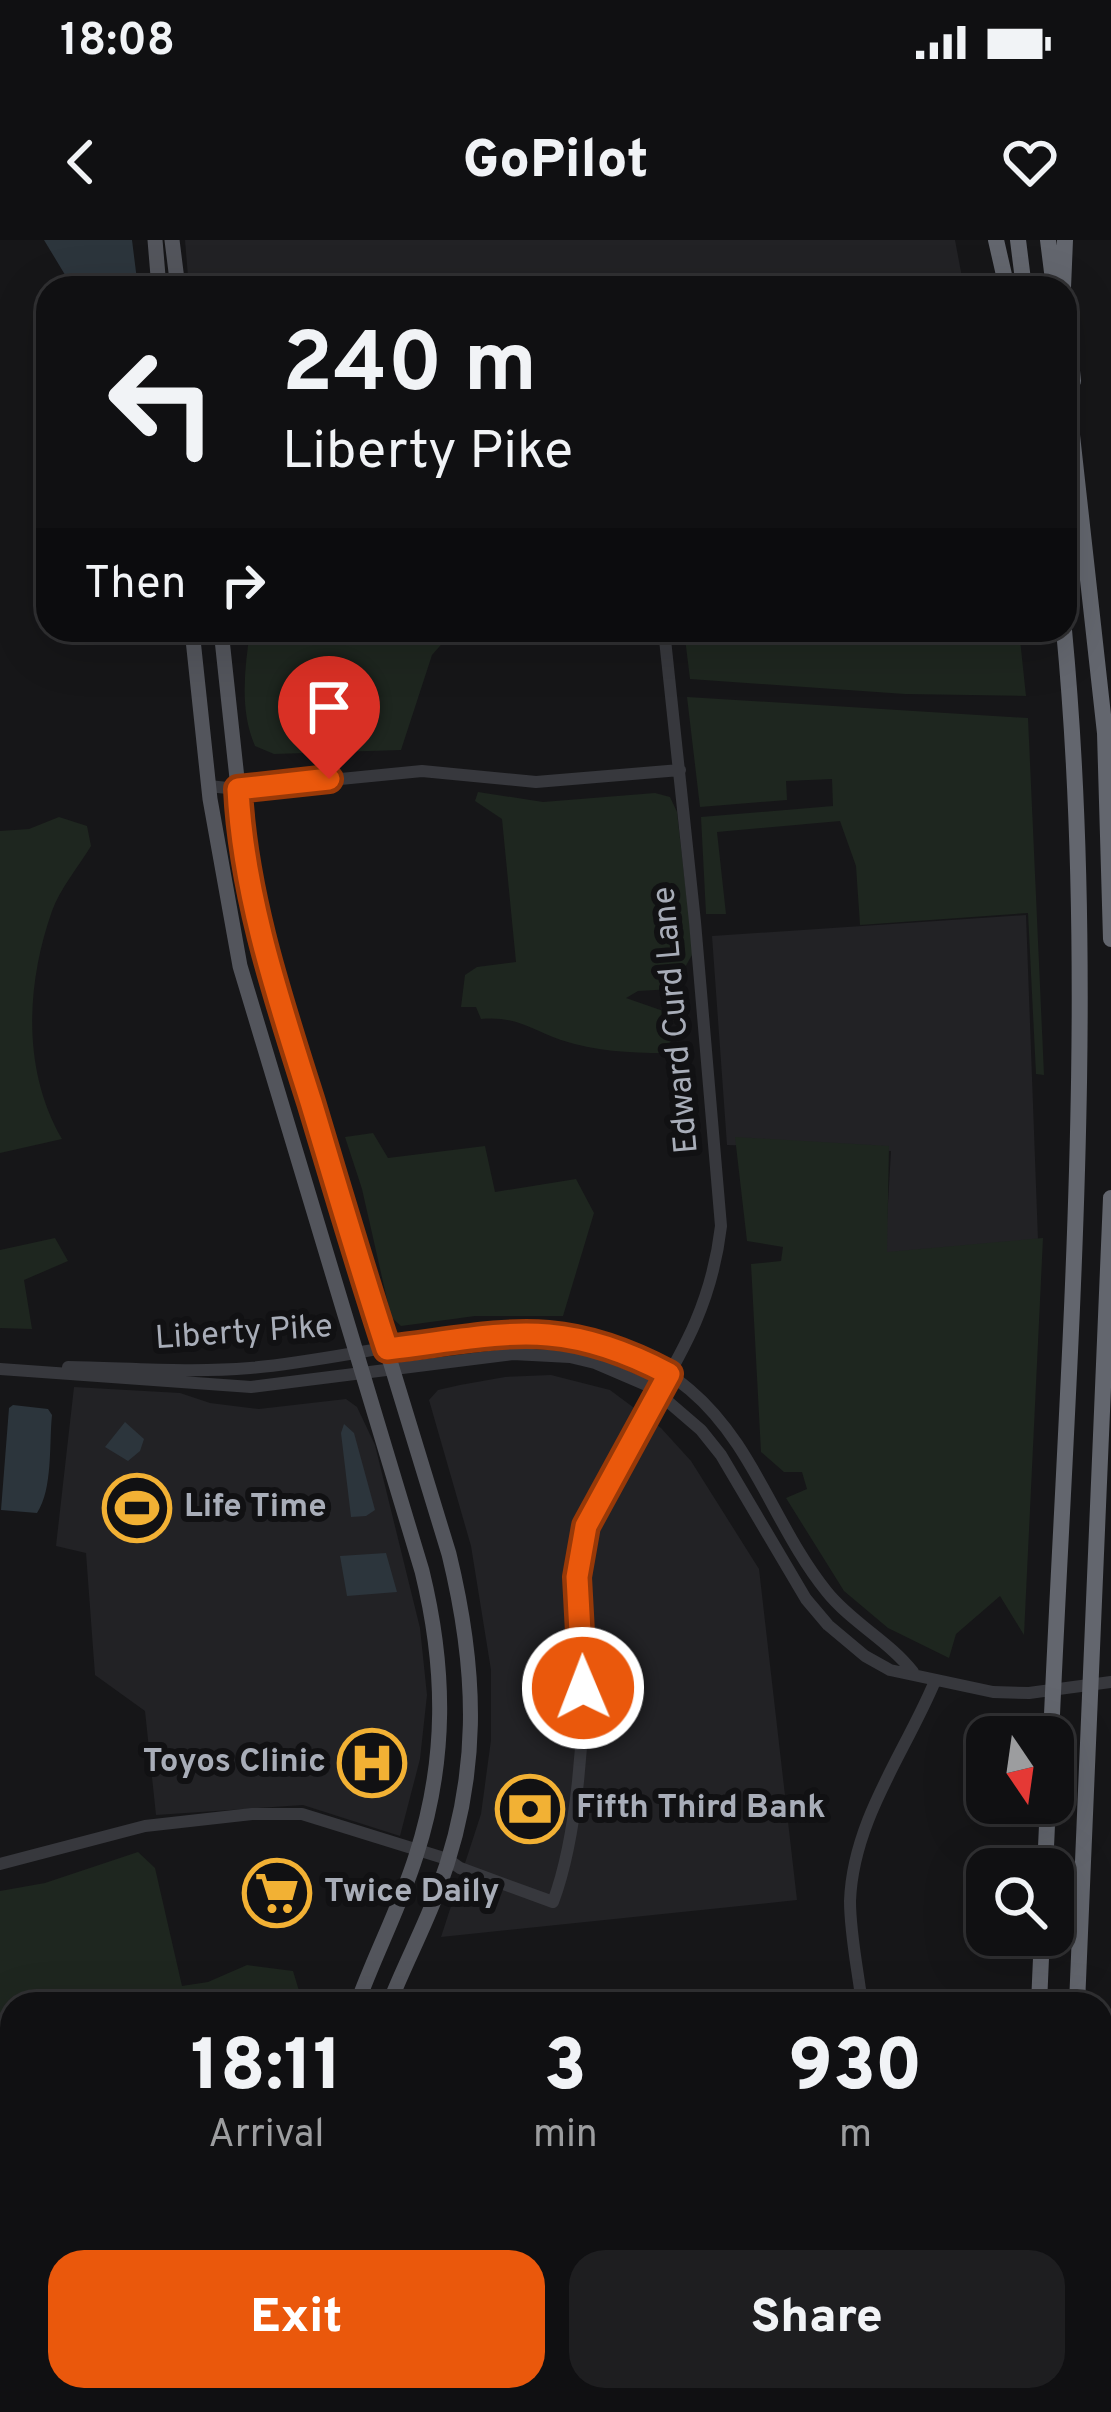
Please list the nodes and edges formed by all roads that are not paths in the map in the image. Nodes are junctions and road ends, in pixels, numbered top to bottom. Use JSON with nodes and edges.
{"nodes":[{"id":1,"x":155,"y":240,"type":"edge"},
{"id":2,"x":172,"y":240,"type":"edge"},
{"id":3,"x":996,"y":240,"type":"edge"},
{"id":4,"x":1018,"y":240,"type":"edge"},
{"id":5,"x":1048,"y":240,"type":"edge"},
{"id":6,"x":1065,"y":240,"type":"edge"},
{"id":7,"x":158,"y":276,"type":"edge"},
{"id":8,"x":176,"y":276,"type":"edge"},
{"id":9,"x":1004,"y":276,"type":"edge"},
{"id":10,"x":1022,"y":276,"type":"edge"},
{"id":11,"x":1052,"y":276,"type":"edge"},
{"id":12,"x":1064,"y":276,"type":"edge"},
{"id":13,"x":1077,"y":469,"type":"edge"},
{"id":14,"x":193,"y":642,"type":"edge"},
{"id":15,"x":222,"y":642,"type":"edge"},
{"id":16,"x":665,"y":642,"type":"edge"},
{"id":17,"x":1065,"y":642,"type":"edge"},
{"id":18,"x":680,"y":770,"type":"junction"},
{"id":19,"x":238,"y":789,"type":"junction"},
{"id":20,"x":209,"y":793,"type":"junction"},
{"id":21,"x":1111,"y":939,"type":"edge"},
{"id":22,"x":1111,"y":1198,"type":"edge"},
{"id":23,"x":387,"y":1349,"type":"junction"},
{"id":24,"x":356,"y":1353,"type":"junction"},
{"id":25,"x":0,"y":1367,"type":"edge"},
{"id":26,"x":393,"y":1370,"type":"junction"},
{"id":27,"x":363,"y":1374,"type":"junction"},
{"id":28,"x":669,"y":1374,"type":"junction"},
{"id":29,"x":657,"y":1392,"type":"junction"},
{"id":30,"x":770,"y":1498,"type":"junction"},
{"id":31,"x":752,"y":1509,"type":"junction"},
{"id":32,"x":913,"y":1672,"type":"junction"},
{"id":33,"x":935,"y":1681,"type":"junction"},
{"id":34,"x":1111,"y":1682,"type":"edge"},
{"id":35,"x":1052,"y":1716,"type":"edge"},
{"id":36,"x":418,"y":1852,"type":"junction"},
{"id":37,"x":447,"y":1859,"type":"junction"},
{"id":38,"x":0,"y":1864,"type":"edge"},
{"id":39,"x":1041,"y":1956,"type":"edge"},
{"id":40,"x":362,"y":1992,"type":"edge"},
{"id":41,"x":394,"y":1992,"type":"edge"},
{"id":42,"x":861,"y":1992,"type":"edge"},
{"id":43,"x":1040,"y":1992,"type":"edge"},
{"id":44,"x":1078,"y":1992,"type":"edge"}],
"edges":[{"from":1,"to":7,"type":"main road"},
{"from":2,"to":8,"type":"main road"},
{"from":3,"to":9,"type":"highway"},
{"from":4,"to":10,"type":"highway"},
{"from":5,"to":11,"type":"highway"},
{"from":6,"to":12,"type":"highway"},
{"from":13,"to":21,"type":"highway"},
{"from":14,"to":20,"type":"main road"},
{"from":15,"to":19,"type":"main road"},
{"from":16,"to":18,"type":"street","name":"Edward Curd Lane"},
{"from":17,"to":35,"type":"highway"},
{"from":18,"to":19,"type":"street"},
{"from":18,"to":28,"type":"street","name":"Edward Curd Lane"},
{"from":19,"to":20,"type":"street"},
{"from":19,"to":23,"type":"main road"},
{"from":20,"to":24,"type":"main road"},
{"from":22,"to":44,"type":"highway"},
{"from":23,"to":24,"type":"street","name":"Liberty Pike"},
{"from":23,"to":26,"type":"main road"},
{"from":23,"to":28,"type":"street","name":"Liberty Pike"},
{"from":24,"to":25,"type":"street","name":"Liberty Pike"},
{"from":24,"to":27,"type":"main road"},
{"from":25,"to":27,"type":"street","name":"Liberty Pike"},
{"from":26,"to":27,"type":"street","name":"Liberty Pike"},
{"from":26,"to":29,"type":"street","name":"Liberty Pike"},
{"from":26,"to":37,"type":"main road"},
{"from":27,"to":36,"type":"main road"},
{"from":28,"to":29,"type":"street","name":"Edward Curd Lane"},
{"from":28,"to":30,"type":"street","name":"Liberty Pike"},
{"from":29,"to":31,"type":"street","name":"Liberty Pike"},
{"from":29,"to":37,"type":"street","name":"Edward Curd Lane"},
{"from":30,"to":31,"type":"street"},
{"from":30,"to":32,"type":"street","name":"Liberty Pike"},
{"from":31,"to":32,"type":"street","name":"Liberty Pike"},
{"from":32,"to":33,"type":"street","name":"Liberty Pike"},
{"from":33,"to":34,"type":"street","name":"Liberty Pike"},
{"from":33,"to":42,"type":"street"},
{"from":36,"to":37,"type":"street"},
{"from":36,"to":38,"type":"street"},
{"from":36,"to":40,"type":"main road"},
{"from":37,"to":41,"type":"main road"},
{"from":39,"to":43,"type":"highway"}]}
